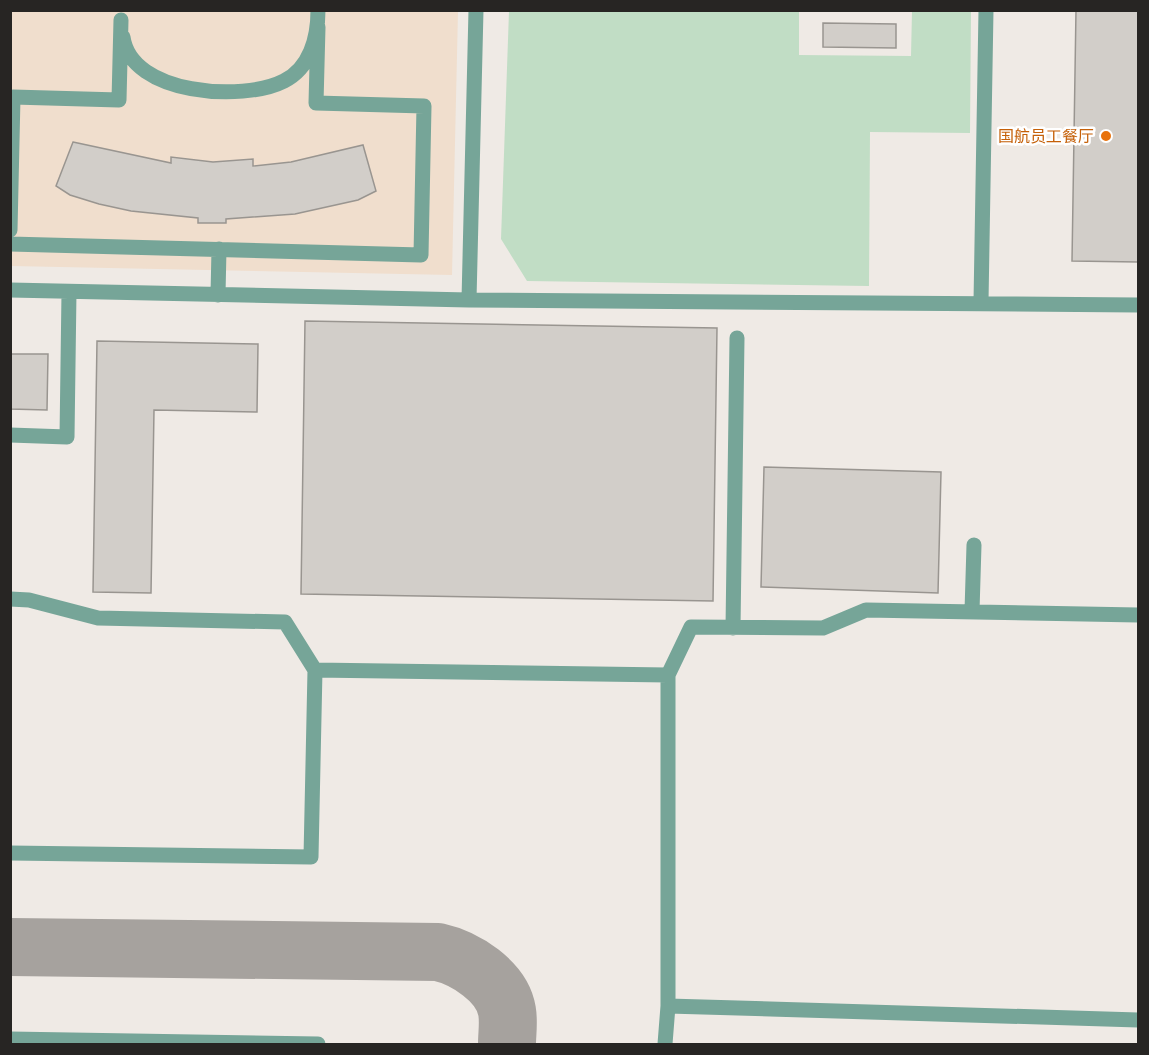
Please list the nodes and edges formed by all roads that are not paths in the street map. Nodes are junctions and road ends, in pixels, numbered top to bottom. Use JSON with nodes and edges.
{"nodes":[{"id":1,"x":318,"y":10,"type":"edge"},
{"id":2,"x":476,"y":10,"type":"edge"},
{"id":3,"x":986,"y":10,"type":"edge"},
{"id":4,"x":121,"y":15,"type":"edge"},
{"id":5,"x":318,"y":27,"type":"junction"},
{"id":6,"x":10,"y":230,"type":"edge"},
{"id":7,"x":10,"y":244,"type":"edge"},
{"id":8,"x":219,"y":249,"type":"junction"},
{"id":9,"x":10,"y":290,"type":"edge"},
{"id":10,"x":69,"y":292,"type":"junction"},
{"id":11,"x":218,"y":295,"type":"junction"},
{"id":12,"x":468,"y":300,"type":"junction"},
{"id":13,"x":981,"y":302,"type":"junction"},
{"id":14,"x":1138,"y":304,"type":"edge"},
{"id":15,"x":737,"y":338,"type":"dead end"},
{"id":16,"x":10,"y":435,"type":"edge"},
{"id":17,"x":974,"y":545,"type":"dead end"},
{"id":18,"x":10,"y":599,"type":"edge"},
{"id":19,"x":972,"y":611,"type":"junction"},
{"id":20,"x":1138,"y":615,"type":"edge"},
{"id":21,"x":733,"y":628,"type":"junction"},
{"id":22,"x":315,"y":670,"type":"junction"},
{"id":23,"x":668,"y":675,"type":"junction"},
{"id":24,"x":10,"y":853,"type":"edge"},
{"id":25,"x":668,"y":1006,"type":"junction"},
{"id":26,"x":1138,"y":1020,"type":"edge"},
{"id":27,"x":10,"y":1040,"type":"edge"},
{"id":28,"x":318,"y":1044,"type":"edge"},
{"id":29,"x":665,"y":1044,"type":"edge"}],
"edges":[{"from":1,"to":5,"type":"lane"},
{"from":2,"to":12,"type":"lane"},
{"from":3,"to":13,"type":"lane"},
{"from":4,"to":5,"type":"lane"},
{"from":4,"to":6,"type":"lane"},
{"from":5,"to":8,"type":"lane"},
{"from":7,"to":8,"type":"lane"},
{"from":8,"to":11,"type":"lane"},
{"from":9,"to":10,"type":"lane"},
{"from":10,"to":11,"type":"lane"},
{"from":10,"to":16,"type":"lane"},
{"from":11,"to":12,"type":"lane"},
{"from":12,"to":13,"type":"lane"},
{"from":13,"to":14,"type":"lane"},
{"from":15,"to":21,"type":"lane"},
{"from":17,"to":19,"type":"lane"},
{"from":18,"to":22,"type":"lane"},
{"from":19,"to":20,"type":"lane"},
{"from":19,"to":21,"type":"lane"},
{"from":21,"to":23,"type":"lane"},
{"from":22,"to":23,"type":"lane"},
{"from":22,"to":24,"type":"lane"},
{"from":23,"to":25,"type":"lane"},
{"from":25,"to":26,"type":"lane"},
{"from":25,"to":29,"type":"lane"},
{"from":27,"to":28,"type":"lane"}]}
